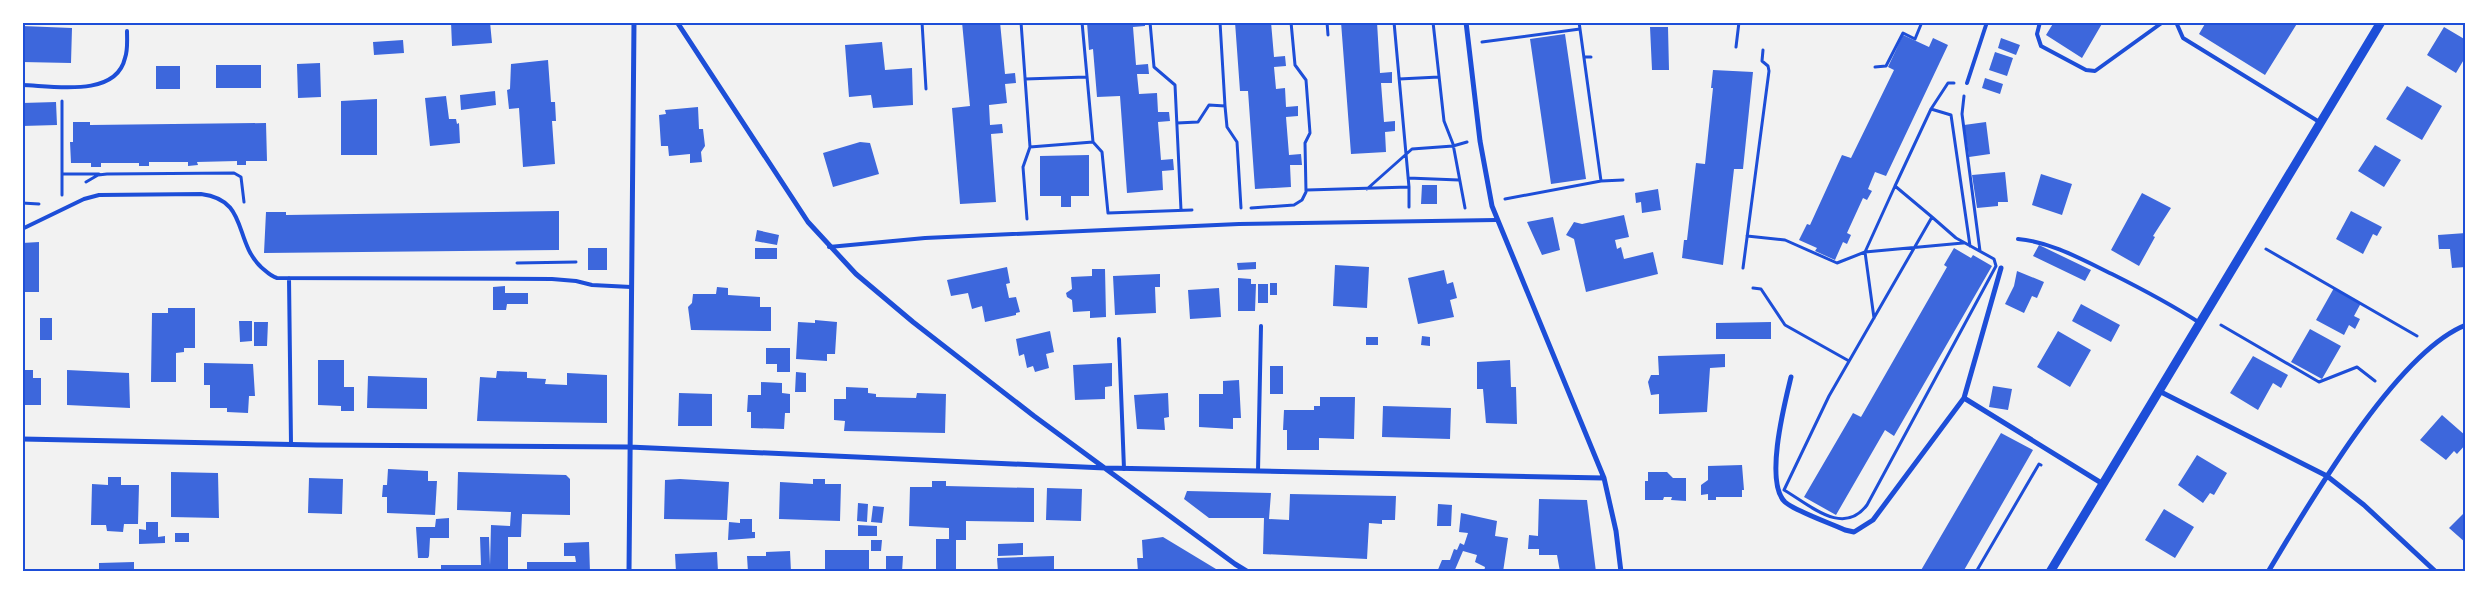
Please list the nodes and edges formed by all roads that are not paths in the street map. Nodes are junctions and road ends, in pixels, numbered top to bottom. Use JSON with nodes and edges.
{"nodes":[{"id":1,"x":634,"y":22,"type":"edge"},
{"id":2,"x":677,"y":22,"type":"edge"},
{"id":3,"x":1466,"y":22,"type":"edge"},
{"id":4,"x":1988,"y":22,"type":"edge"},
{"id":5,"x":2040,"y":22,"type":"edge"},
{"id":6,"x":2163,"y":22,"type":"edge"},
{"id":7,"x":2176,"y":22,"type":"edge"},
{"id":8,"x":2381,"y":22,"type":"edge"},
{"id":9,"x":127,"y":31,"type":"dead end"},
{"id":10,"x":1967,"y":83,"type":"road end"},
{"id":11,"x":22,"y":85,"type":"edge"},
{"id":12,"x":2320,"y":123,"type":"junction"},
{"id":13,"x":1496,"y":220,"type":"junction"},
{"id":14,"x":22,"y":228,"type":"edge"},
{"id":15,"x":2018,"y":239,"type":"dead end"},
{"id":16,"x":829,"y":247,"type":"junction"},
{"id":17,"x":2001,"y":268,"type":"dead end"},
{"id":18,"x":289,"y":278,"type":"junction"},
{"id":19,"x":631,"y":286,"type":"junction"},
{"id":20,"x":2200,"y":323,"type":"junction"},
{"id":21,"x":2466,"y":325,"type":"edge"},
{"id":22,"x":1261,"y":326,"type":"dead end"},
{"id":23,"x":1119,"y":339,"type":"dead end"},
{"id":24,"x":1791,"y":376,"type":"dead end"},
{"id":25,"x":2159,"y":392,"type":"junction"},
{"id":26,"x":1964,"y":398,"type":"junction"},
{"id":27,"x":22,"y":439,"type":"edge"},
{"id":28,"x":291,"y":444,"type":"junction"},
{"id":29,"x":629,"y":447,"type":"junction"},
{"id":30,"x":1105,"y":468,"type":"junction"},
{"id":31,"x":1124,"y":469,"type":"junction"},
{"id":32,"x":1258,"y":472,"type":"junction"},
{"id":33,"x":2327,"y":476,"type":"junction"},
{"id":34,"x":1604,"y":478,"type":"junction"},
{"id":35,"x":2103,"y":484,"type":"junction"},
{"id":36,"x":1235,"y":564,"type":"junction"},
{"id":37,"x":629,"y":572,"type":"edge"},
{"id":38,"x":1240,"y":572,"type":"edge"},
{"id":39,"x":1248,"y":572,"type":"edge"},
{"id":40,"x":1621,"y":572,"type":"edge"},
{"id":41,"x":2050,"y":572,"type":"edge"},
{"id":42,"x":2268,"y":572,"type":"edge"},
{"id":43,"x":2436,"y":572,"type":"edge"}],
"edges":[{"from":1,"to":19,"type":"street"},
{"from":2,"to":16,"type":"street"},
{"from":3,"to":13,"type":"street"},
{"from":4,"to":10,"type":"lane"},
{"from":5,"to":6,"type":"lane"},
{"from":7,"to":12,"type":"lane"},
{"from":8,"to":12,"type":"street"},
{"from":9,"to":11,"type":"lane"},
{"from":12,"to":20,"type":"street"},
{"from":13,"to":16,"type":"lane"},
{"from":13,"to":34,"type":"street"},
{"from":14,"to":18,"type":"lane"},
{"from":15,"to":20,"type":"lane"},
{"from":16,"to":30,"type":"street"},
{"from":17,"to":26,"type":"street"},
{"from":18,"to":19,"type":"lane"},
{"from":18,"to":28,"type":"lane"},
{"from":19,"to":29,"type":"street"},
{"from":20,"to":25,"type":"street"},
{"from":21,"to":33,"type":"street"},
{"from":22,"to":32,"type":"lane"},
{"from":23,"to":31,"type":"lane"},
{"from":24,"to":26,"type":"street"},
{"from":25,"to":33,"type":"street"},
{"from":25,"to":35,"type":"street"},
{"from":26,"to":35,"type":"street"},
{"from":27,"to":28,"type":"street"},
{"from":28,"to":29,"type":"street"},
{"from":29,"to":30,"type":"street"},
{"from":29,"to":37,"type":"street"},
{"from":30,"to":31,"type":"street"},
{"from":30,"to":36,"type":"street"},
{"from":31,"to":32,"type":"street"},
{"from":32,"to":34,"type":"street"},
{"from":33,"to":42,"type":"street"},
{"from":33,"to":43,"type":"street"},
{"from":34,"to":40,"type":"street"},
{"from":35,"to":41,"type":"street"},
{"from":36,"to":38,"type":"street"},
{"from":36,"to":39,"type":"street"}]}
